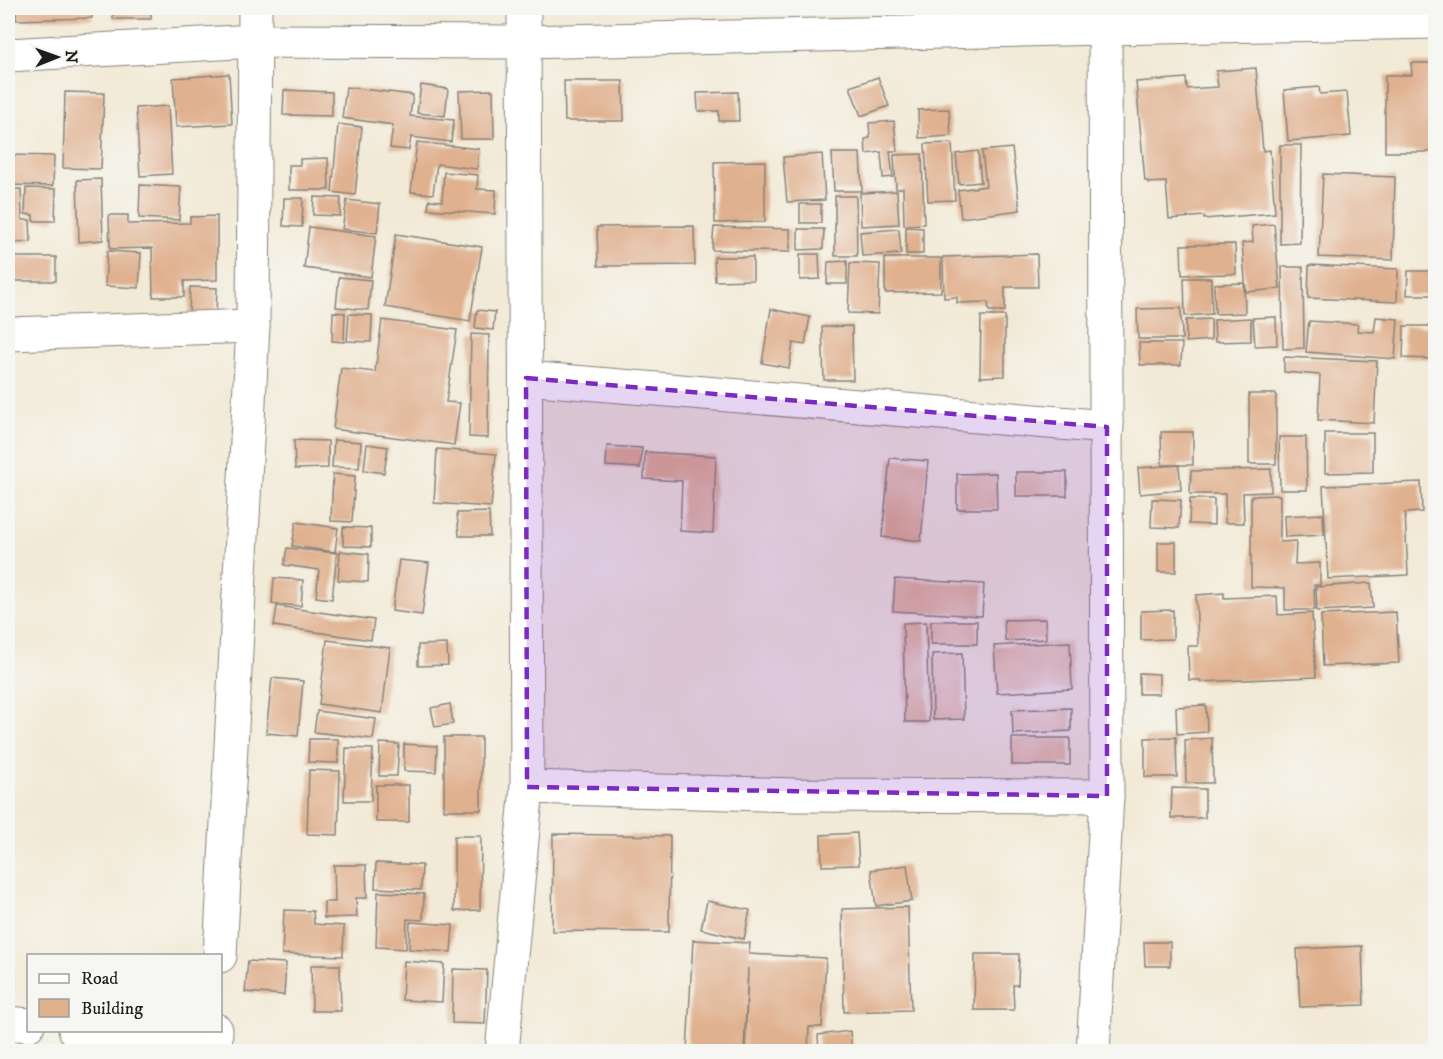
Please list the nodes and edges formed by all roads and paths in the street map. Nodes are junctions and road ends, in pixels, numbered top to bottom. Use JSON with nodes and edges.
{"nodes":[{"id":1,"x":255,"y":8,"type":"edge"},
{"id":2,"x":524,"y":8,"type":"edge"},
{"id":3,"x":1105,"y":18,"type":"edge"},
{"id":4,"x":1436,"y":22,"type":"edge"},
{"id":5,"x":255,"y":41,"type":"junction"},
{"id":6,"x":524,"y":42,"type":"junction"},
{"id":7,"x":8,"y":55,"type":"edge"},
{"id":8,"x":253,"y":326,"type":"junction"},
{"id":9,"x":8,"y":334,"type":"edge"},
{"id":10,"x":526,"y":378,"type":"junction"},
{"id":11,"x":1107,"y":427,"type":"junction"},
{"id":12,"x":528,"y":787,"type":"junction"},
{"id":13,"x":1107,"y":796,"type":"junction"},
{"id":14,"x":220,"y":954,"type":"edge"},
{"id":15,"x":8,"y":1023,"type":"edge"},
{"id":16,"x":27,"y":1025,"type":"edge"},
{"id":17,"x":93,"y":1032,"type":"edge"},
{"id":18,"x":216,"y":1032,"type":"edge"},
{"id":19,"x":502,"y":1052,"type":"edge"},
{"id":20,"x":1093,"y":1052,"type":"edge"}],
"edges":[{"from":1,"to":5,"type":"street"},
{"from":2,"to":6,"type":"street"},
{"from":3,"to":4,"type":"street"},
{"from":3,"to":6,"type":"street"},
{"from":3,"to":11,"type":"street"},
{"from":5,"to":6,"type":"street"},
{"from":5,"to":7,"type":"street"},
{"from":5,"to":8,"type":"street"},
{"from":6,"to":10,"type":"street"},
{"from":8,"to":9,"type":"street"},
{"from":8,"to":14,"type":"street"},
{"from":10,"to":11,"type":"street"},
{"from":10,"to":12,"type":"street"},
{"from":11,"to":13,"type":"street"},
{"from":12,"to":13,"type":"street"},
{"from":12,"to":19,"type":"street"},
{"from":13,"to":20,"type":"street"},
{"from":15,"to":16,"type":"street"},
{"from":17,"to":18,"type":"street"}]}
